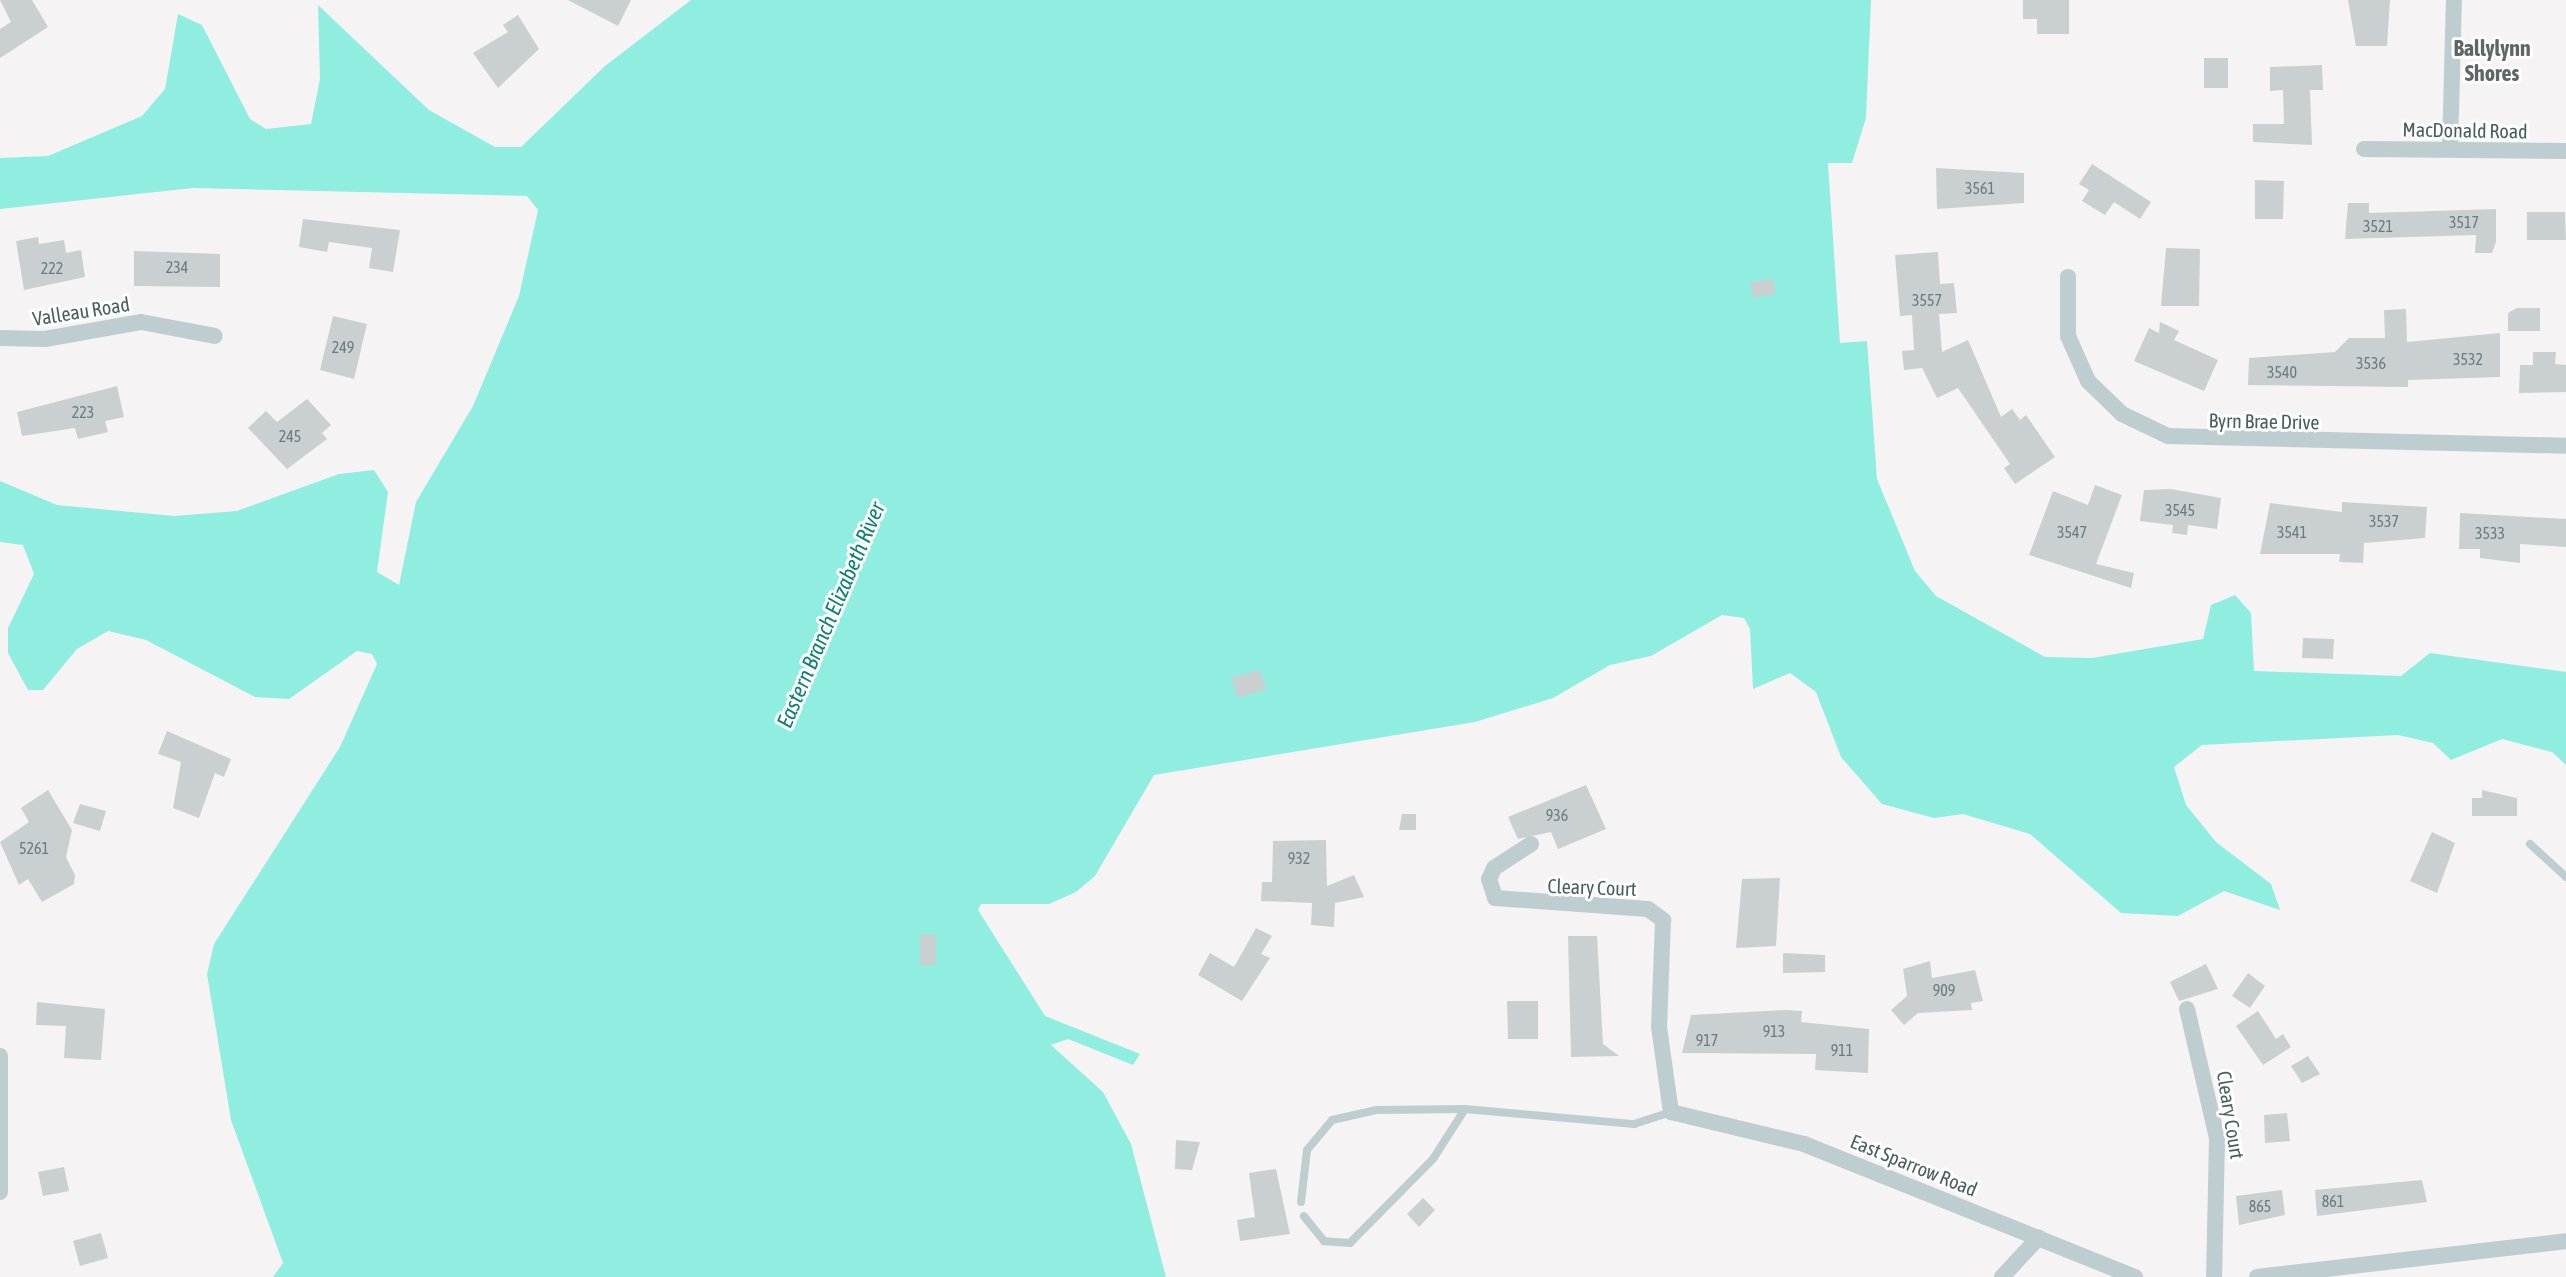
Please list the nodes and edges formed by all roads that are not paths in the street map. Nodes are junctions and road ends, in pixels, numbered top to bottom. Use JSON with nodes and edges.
{"nodes":[{"id":1,"x":2454,"y":0,"type":"edge"},
{"id":2,"x":2364,"y":149,"type":"dead end"},
{"id":3,"x":2450,"y":149,"type":"junction"},
{"id":4,"x":2566,"y":151,"type":"edge"},
{"id":5,"x":2068,"y":277,"type":"dead end"},
{"id":6,"x":215,"y":336,"type":"dead end"},
{"id":7,"x":0,"y":338,"type":"edge"},
{"id":8,"x":2566,"y":446,"type":"edge"},
{"id":9,"x":1531,"y":844,"type":"dead end"},
{"id":10,"x":2530,"y":844,"type":"dead end"},
{"id":11,"x":2566,"y":877,"type":"edge"},
{"id":12,"x":2187,"y":1009,"type":"dead end"},
{"id":13,"x":0,"y":1056,"type":"edge"},
{"id":14,"x":1465,"y":1109,"type":"junction"},
{"id":15,"x":1671,"y":1112,"type":"junction"},
{"id":16,"x":0,"y":1192,"type":"edge"},
{"id":17,"x":1301,"y":1202,"type":"dead end"},
{"id":18,"x":1304,"y":1216,"type":"dead end"},
{"id":19,"x":2039,"y":1237,"type":"junction"},
{"id":20,"x":2566,"y":1241,"type":"edge"},
{"id":21,"x":2315,"y":1272,"type":"edge"},
{"id":22,"x":2002,"y":1277,"type":"edge"},
{"id":23,"x":2135,"y":1277,"type":"edge"},
{"id":24,"x":2214,"y":1277,"type":"edge"},
{"id":25,"x":2257,"y":1277,"type":"edge"}],
"edges":[{"from":1,"to":3,"type":"street"},
{"from":2,"to":3,"type":"street","name":"MacDonald Road"},
{"from":3,"to":4,"type":"street","name":"MacDonald Road"},
{"from":5,"to":8,"type":"street","name":"Byrn Brae Drive"},
{"from":6,"to":7,"type":"street","name":"Valleau Road"},
{"from":9,"to":15,"type":"street","name":"Cleary Court"},
{"from":10,"to":11,"type":"lane"},
{"from":12,"to":24,"type":"street","name":"Cleary Court"},
{"from":13,"to":16,"type":"street"},
{"from":14,"to":15,"type":"lane"},
{"from":14,"to":17,"type":"lane"},
{"from":14,"to":18,"type":"lane"},
{"from":15,"to":19,"type":"street","name":"East Sparrow Road"},
{"from":19,"to":22,"type":"street"},
{"from":19,"to":23,"type":"street","name":"East Sparrow Road"},
{"from":20,"to":21,"type":"street"},
{"from":21,"to":25,"type":"street"}]}
